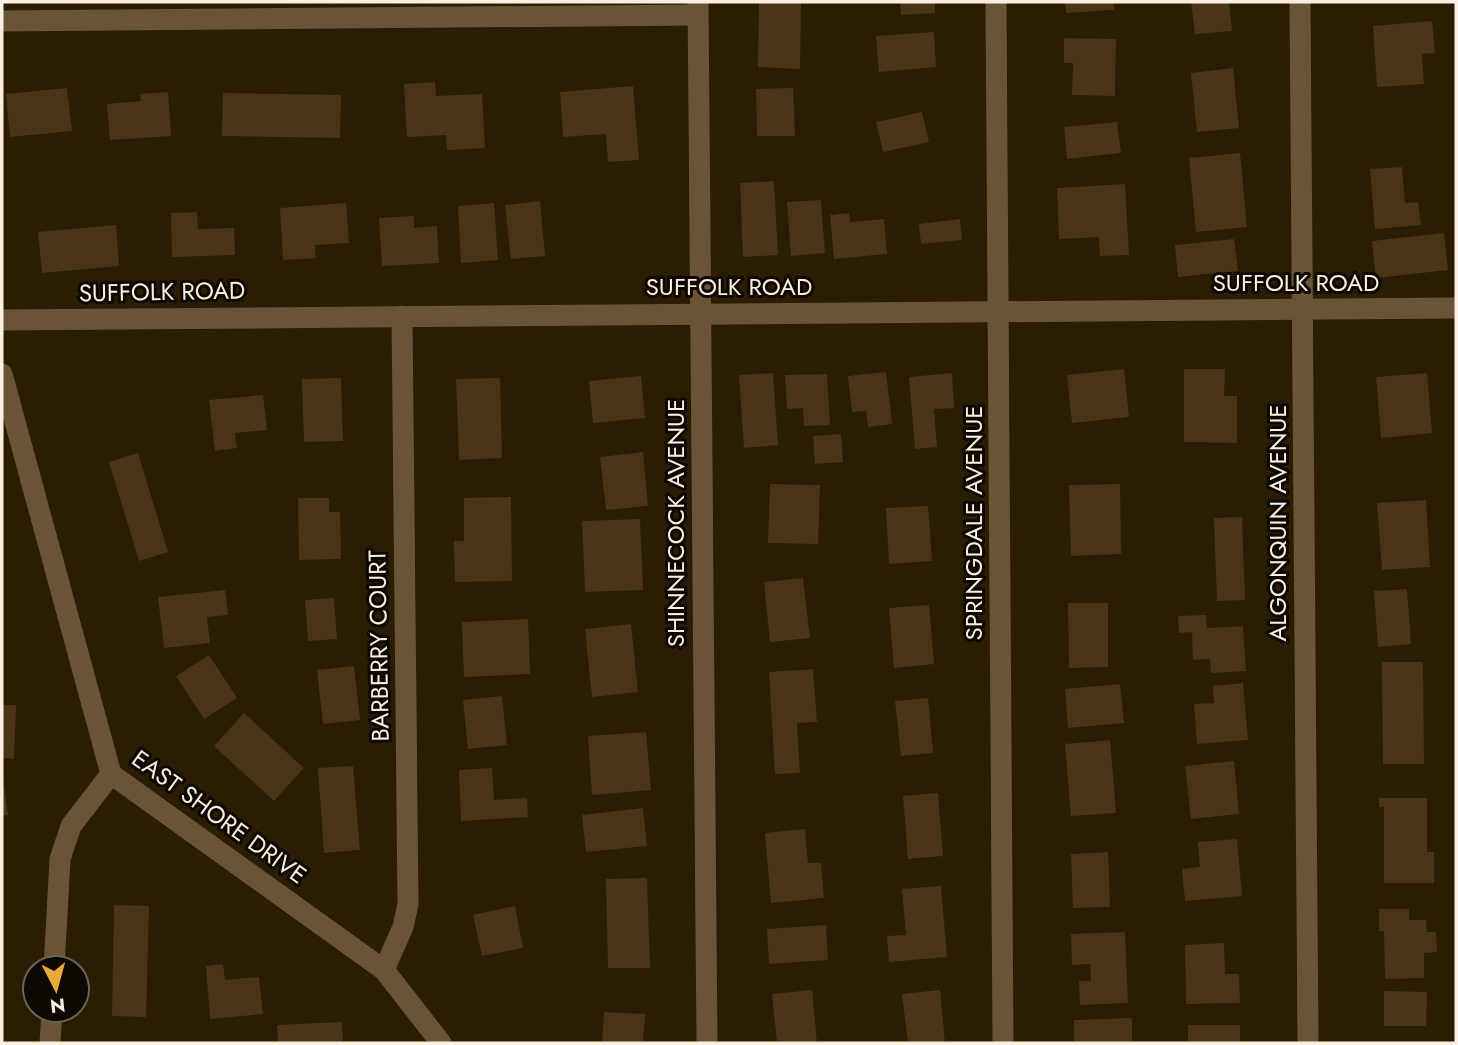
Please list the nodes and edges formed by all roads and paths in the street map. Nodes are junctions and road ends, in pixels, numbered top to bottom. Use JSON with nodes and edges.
{"nodes":[{"id":1,"x":996,"y":2,"type":"edge"},
{"id":2,"x":1300,"y":2,"type":"edge"},
{"id":3,"x":698,"y":9,"type":"edge"},
{"id":4,"x":2,"y":21,"type":"edge"},
{"id":5,"x":1456,"y":308,"type":"edge"},
{"id":6,"x":1303,"y":309,"type":"junction"},
{"id":7,"x":999,"y":311,"type":"junction"},
{"id":8,"x":701,"y":313,"type":"junction"},
{"id":9,"x":402,"y":316,"type":"junction"},
{"id":10,"x":2,"y":320,"type":"edge"},
{"id":11,"x":2,"y":374,"type":"edge"},
{"id":12,"x":111,"y":774,"type":"junction"},
{"id":13,"x":55,"y":954,"type":"edge"},
{"id":14,"x":384,"y":970,"type":"junction"},
{"id":15,"x":51,"y":1024,"type":"edge"},
{"id":16,"x":50,"y":1043,"type":"edge"},
{"id":17,"x":442,"y":1043,"type":"edge"},
{"id":18,"x":707,"y":1043,"type":"edge"},
{"id":19,"x":1003,"y":1043,"type":"edge"},
{"id":20,"x":1308,"y":1043,"type":"edge"}],
"edges":[{"from":1,"to":7,"type":"street","name":"SPRINGDALE AVENUE"},
{"from":2,"to":6,"type":"street","name":"ALGONQUIN AVENUE"},
{"from":3,"to":4,"type":"street"},
{"from":3,"to":8,"type":"street","name":"SHINNECOCK AVENUE"},
{"from":5,"to":6,"type":"street","name":"SUFFOLK ROAD"},
{"from":6,"to":7,"type":"street","name":"SUFFOLK ROAD"},
{"from":6,"to":20,"type":"street","name":"ALGONQUIN AVENUE"},
{"from":7,"to":8,"type":"street","name":"SUFFOLK ROAD"},
{"from":7,"to":19,"type":"street","name":"SPRINGDALE AVENUE"},
{"from":8,"to":9,"type":"street","name":"SUFFOLK ROAD"},
{"from":8,"to":18,"type":"street","name":"SHINNECOCK AVENUE"},
{"from":9,"to":10,"type":"street","name":"SUFFOLK ROAD"},
{"from":9,"to":14,"type":"street","name":"BARBERRY COURT"},
{"from":11,"to":12,"type":"street","name":"EAST SHORE DRIVE"},
{"from":12,"to":13,"type":"street"},
{"from":12,"to":14,"type":"street","name":"EAST SHORE DRIVE"},
{"from":14,"to":17,"type":"street","name":"EAST SHORE DRIVE"},
{"from":15,"to":16,"type":"street"}]}
